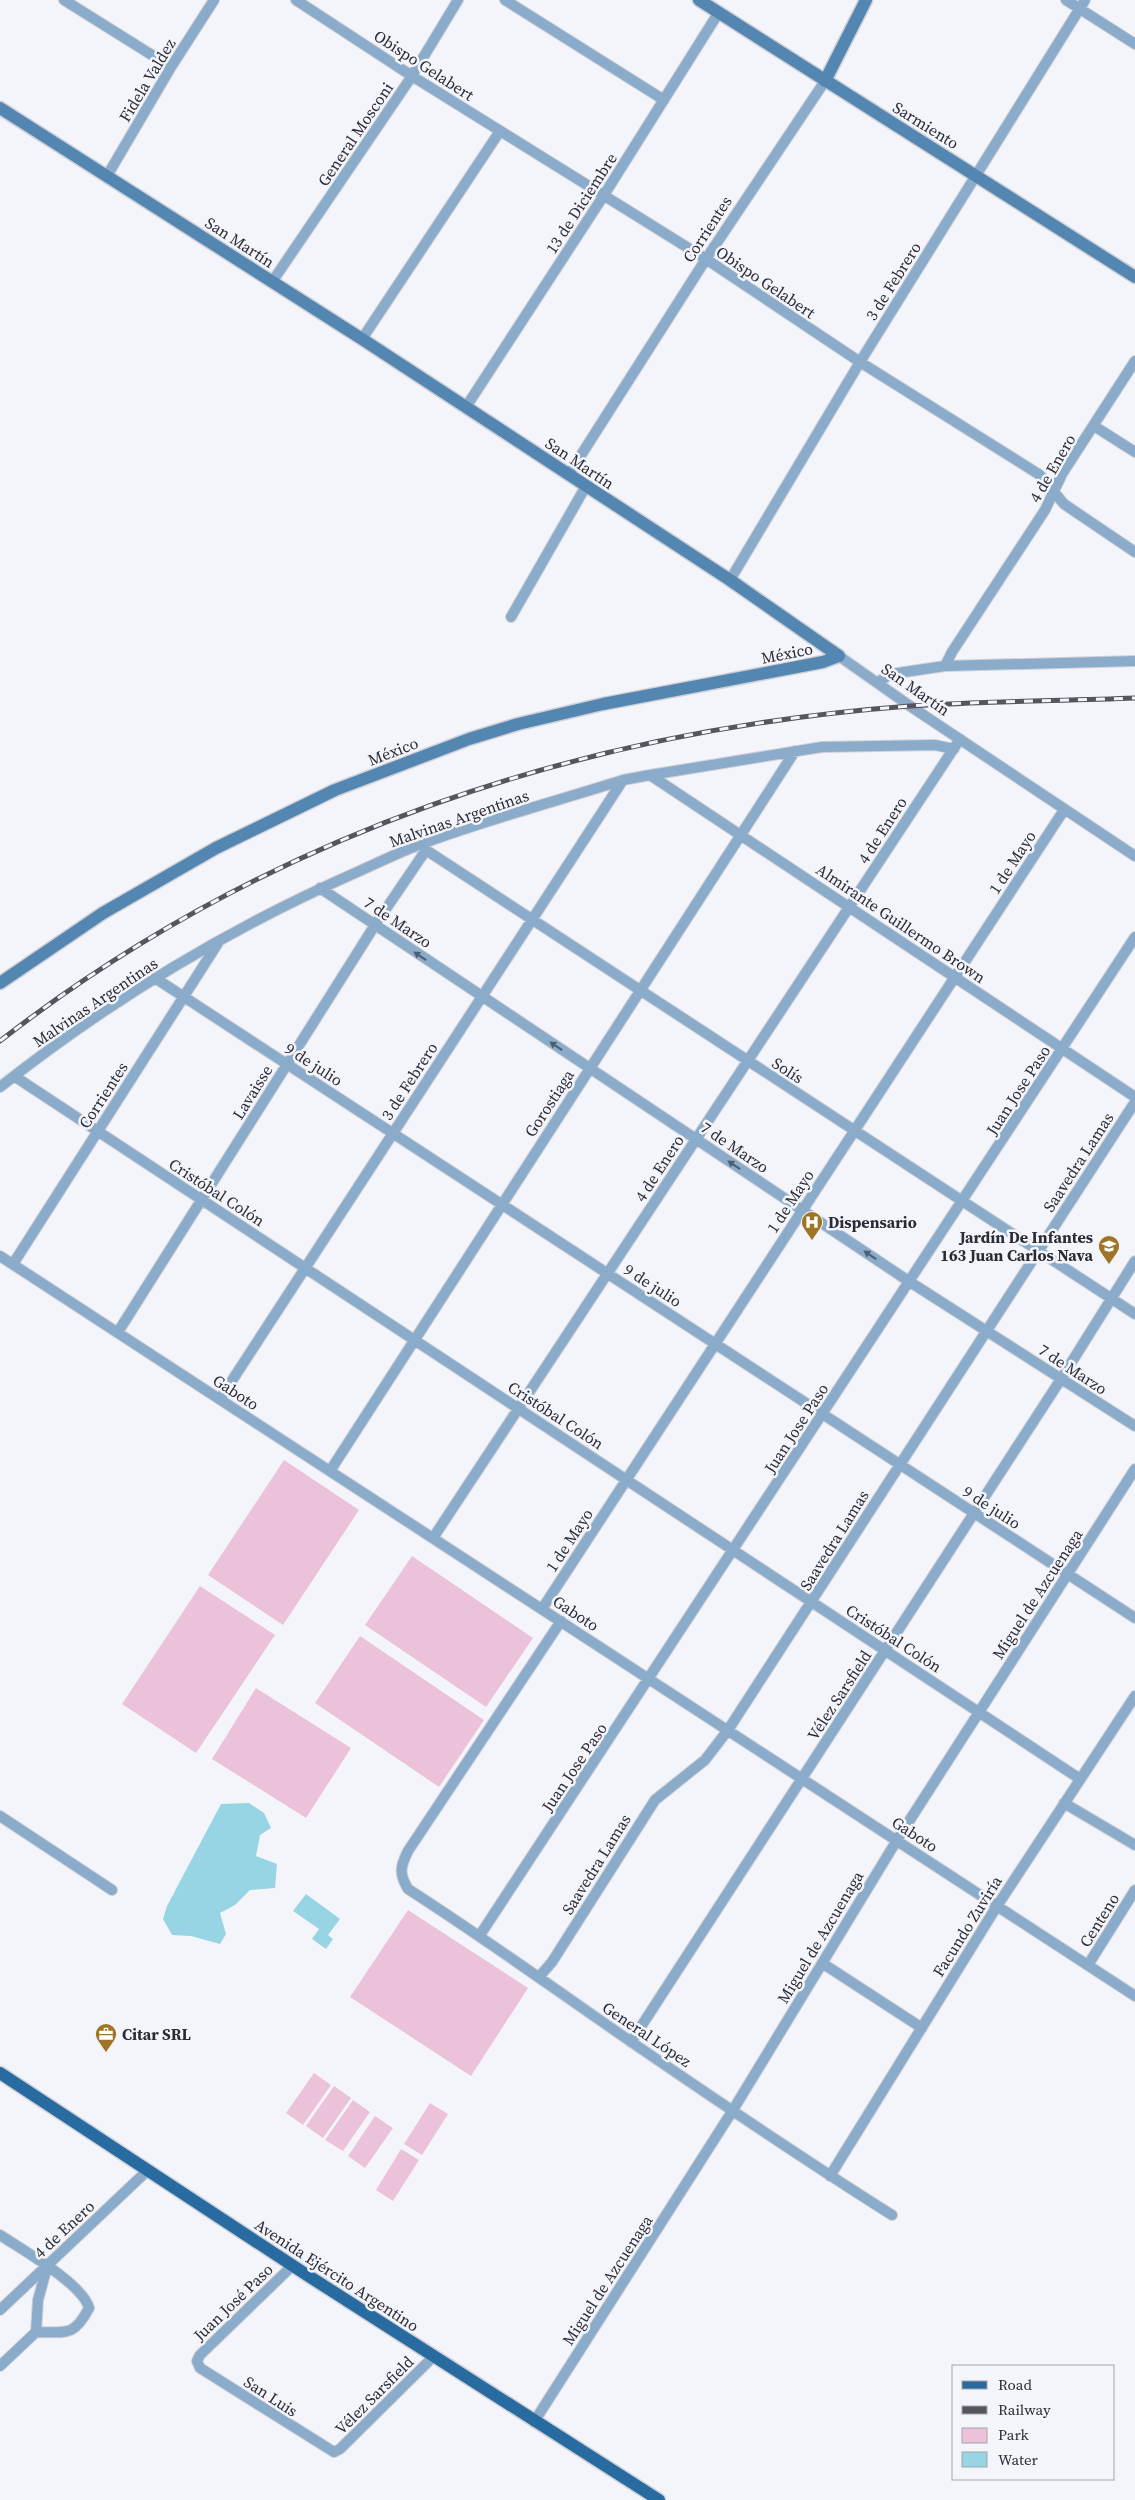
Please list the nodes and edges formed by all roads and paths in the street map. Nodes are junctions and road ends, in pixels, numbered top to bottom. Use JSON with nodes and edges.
{"nodes":[{"id":1,"x":64,"y":0,"type":"edge"},
{"id":2,"x":214,"y":0,"type":"edge"},
{"id":3,"x":296,"y":0,"type":"edge"},
{"id":4,"x":458,"y":0,"type":"edge"},
{"id":5,"x":505,"y":0,"type":"edge"},
{"id":6,"x":699,"y":0,"type":"edge"},
{"id":7,"x":866,"y":0,"type":"edge"},
{"id":8,"x":1066,"y":0,"type":"edge"},
{"id":9,"x":1083,"y":4,"type":"edge"},
{"id":10,"x":719,"y":12,"type":"junction"},
{"id":11,"x":1135,"y":44,"type":"edge"},
{"id":12,"x":170,"y":67,"type":"junction"},
{"id":13,"x":412,"y":76,"type":"junction"},
{"id":14,"x":825,"y":81,"type":"junction"},
{"id":15,"x":664,"y":100,"type":"junction"},
{"id":16,"x":0,"y":108,"type":"edge"},
{"id":17,"x":500,"y":131,"type":"junction"},
{"id":18,"x":976,"y":175,"type":"junction"},
{"id":19,"x":107,"y":176,"type":"junction"},
{"id":20,"x":604,"y":196,"type":"junction"},
{"id":21,"x":706,"y":259,"type":"junction"},
{"id":22,"x":1135,"y":277,"type":"edge"},
{"id":23,"x":272,"y":282,"type":"junction"},
{"id":24,"x":362,"y":339,"type":"junction"},
{"id":25,"x":1135,"y":361,"type":"edge"},
{"id":26,"x":860,"y":362,"type":"junction"},
{"id":27,"x":466,"y":407,"type":"junction"},
{"id":28,"x":1094,"y":426,"type":"junction"},
{"id":29,"x":1135,"y":452,"type":"edge"},
{"id":30,"x":569,"y":474,"type":"junction"},
{"id":31,"x":586,"y":486,"type":"junction"},
{"id":32,"x":1054,"y":491,"type":"junction"},
{"id":33,"x":1135,"y":552,"type":"edge"},
{"id":34,"x":730,"y":580,"type":"junction"},
{"id":35,"x":511,"y":616,"type":"dead end"},
{"id":36,"x":839,"y":656,"type":"junction"},
{"id":37,"x":1135,"y":661,"type":"edge"},
{"id":38,"x":945,"y":666,"type":"junction"},
{"id":39,"x":878,"y":682,"type":"junction"},
{"id":40,"x":960,"y":739,"type":"junction"},
{"id":41,"x":954,"y":749,"type":"junction"},
{"id":42,"x":794,"y":751,"type":"junction"},
{"id":43,"x":650,"y":775,"type":"junction"},
{"id":44,"x":623,"y":780,"type":"junction"},
{"id":45,"x":1064,"y":810,"type":"junction"},
{"id":46,"x":740,"y":835,"type":"junction"},
{"id":47,"x":425,"y":846,"type":"junction"},
{"id":48,"x":1135,"y":856,"type":"edge"},
{"id":49,"x":320,"y":888,"type":"junction"},
{"id":50,"x":849,"y":907,"type":"junction"},
{"id":51,"x":533,"y":921,"type":"junction"},
{"id":52,"x":375,"y":925,"type":"junction"},
{"id":53,"x":1135,"y":937,"type":"edge"},
{"id":54,"x":218,"y":942,"type":"junction"},
{"id":55,"x":955,"y":977,"type":"junction"},
{"id":56,"x":155,"y":978,"type":"junction"},
{"id":57,"x":0,"y":983,"type":"edge"},
{"id":58,"x":640,"y":990,"type":"junction"},
{"id":59,"x":482,"y":996,"type":"junction"},
{"id":60,"x":185,"y":997,"type":"junction"},
{"id":61,"x":1062,"y":1049,"type":"junction"},
{"id":62,"x":748,"y":1061,"type":"junction"},
{"id":63,"x":287,"y":1064,"type":"junction"},
{"id":64,"x":590,"y":1068,"type":"junction"},
{"id":65,"x":14,"y":1076,"type":"junction"},
{"id":66,"x":0,"y":1087,"type":"edge"},
{"id":67,"x":1135,"y":1097,"type":"edge"},
{"id":68,"x":1135,"y":1102,"type":"edge"},
{"id":69,"x":854,"y":1130,"type":"junction"},
{"id":70,"x":99,"y":1132,"type":"junction"},
{"id":71,"x":393,"y":1133,"type":"junction"},
{"id":72,"x":696,"y":1140,"type":"junction"},
{"id":73,"x":202,"y":1200,"type":"junction"},
{"id":74,"x":963,"y":1201,"type":"junction"},
{"id":75,"x":502,"y":1204,"type":"junction"},
{"id":76,"x":802,"y":1210,"type":"junction"},
{"id":77,"x":1038,"y":1250,"type":"junction"},
{"id":78,"x":0,"y":1256,"type":"edge"},
{"id":79,"x":1135,"y":1261,"type":"edge"},
{"id":80,"x":13,"y":1264,"type":"junction"},
{"id":81,"x":305,"y":1268,"type":"junction"},
{"id":82,"x":608,"y":1274,"type":"junction"},
{"id":83,"x":910,"y":1282,"type":"junction"},
{"id":84,"x":1112,"y":1298,"type":"junction"},
{"id":85,"x":1135,"y":1314,"type":"edge"},
{"id":86,"x":986,"y":1331,"type":"junction"},
{"id":87,"x":118,"y":1332,"type":"junction"},
{"id":88,"x":414,"y":1340,"type":"junction"},
{"id":89,"x":715,"y":1342,"type":"junction"},
{"id":90,"x":1061,"y":1379,"type":"junction"},
{"id":91,"x":220,"y":1399,"type":"junction"},
{"id":92,"x":518,"y":1408,"type":"junction"},
{"id":93,"x":822,"y":1414,"type":"junction"},
{"id":94,"x":1135,"y":1426,"type":"edge"},
{"id":95,"x":900,"y":1464,"type":"junction"},
{"id":96,"x":1135,"y":1469,"type":"edge"},
{"id":97,"x":330,"y":1471,"type":"junction"},
{"id":98,"x":626,"y":1479,"type":"junction"},
{"id":99,"x":974,"y":1513,"type":"junction"},
{"id":100,"x":433,"y":1538,"type":"junction"},
{"id":101,"x":734,"y":1551,"type":"junction"},
{"id":102,"x":1068,"y":1574,"type":"junction"},
{"id":103,"x":812,"y":1602,"type":"junction"},
{"id":104,"x":542,"y":1609,"type":"junction"},
{"id":105,"x":1135,"y":1618,"type":"edge"},
{"id":106,"x":561,"y":1621,"type":"junction"},
{"id":107,"x":885,"y":1650,"type":"junction"},
{"id":108,"x":650,"y":1679,"type":"junction"},
{"id":109,"x":1135,"y":1696,"type":"edge"},
{"id":110,"x":979,"y":1712,"type":"junction"},
{"id":111,"x":728,"y":1730,"type":"junction"},
{"id":112,"x":803,"y":1779,"type":"junction"},
{"id":113,"x":1080,"y":1779,"type":"junction"},
{"id":114,"x":1064,"y":1803,"type":"junction"},
{"id":115,"x":0,"y":1816,"type":"edge"},
{"id":116,"x":897,"y":1840,"type":"junction"},
{"id":117,"x":1135,"y":1845,"type":"edge"},
{"id":118,"x":112,"y":1890,"type":"dead end"},
{"id":119,"x":1135,"y":1890,"type":"edge"},
{"id":120,"x":997,"y":1906,"type":"junction"},
{"id":121,"x":480,"y":1935,"type":"junction"},
{"id":122,"x":822,"y":1963,"type":"junction"},
{"id":123,"x":1088,"y":1965,"type":"junction"},
{"id":124,"x":539,"y":1977,"type":"junction"},
{"id":125,"x":1135,"y":1996,"type":"edge"},
{"id":126,"x":922,"y":2028,"type":"junction"},
{"id":127,"x":631,"y":2042,"type":"junction"},
{"id":128,"x":0,"y":2073,"type":"edge"},
{"id":129,"x":733,"y":2110,"type":"junction"},
{"id":130,"x":148,"y":2170,"type":"junction"},
{"id":131,"x":830,"y":2176,"type":"junction"},
{"id":132,"x":892,"y":2215,"type":"dead end"},
{"id":133,"x":0,"y":2235,"type":"edge"},
{"id":134,"x":47,"y":2266,"type":"junction"},
{"id":135,"x":292,"y":2266,"type":"junction"},
{"id":136,"x":0,"y":2310,"type":"edge"},
{"id":137,"x":36,"y":2332,"type":"junction"},
{"id":138,"x":433,"y":2357,"type":"junction"},
{"id":139,"x":197,"y":2361,"type":"joint"},
{"id":140,"x":0,"y":2366,"type":"edge"},
{"id":141,"x":534,"y":2422,"type":"junction"},
{"id":142,"x":334,"y":2452,"type":"joint"},
{"id":143,"x":658,"y":2500,"type":"edge"}],
"edges":[{"from":1,"to":12,"type":"street"},
{"from":2,"to":12,"type":"street","name":"Fidela Valdez"},
{"from":3,"to":13,"type":"street","name":"Obispo Gelabert"},
{"from":4,"to":13,"type":"street","name":"General Mosconi"},
{"from":5,"to":15,"type":"street"},
{"from":6,"to":10,"type":"street","name":"Sarmiento"},
{"from":7,"to":14,"type":"street","name":"Corrientes"},
{"from":8,"to":9,"type":"street"},
{"from":9,"to":11,"type":"street"},
{"from":9,"to":18,"type":"street","name":"3 de Febrero"},
{"from":10,"to":14,"type":"street","name":"Sarmiento"},
{"from":10,"to":15,"type":"street","name":"13 de Diciembre"},
{"from":12,"to":19,"type":"street","name":"Fidela Valdez"},
{"from":13,"to":17,"type":"street","name":"Obispo Gelabert"},
{"from":13,"to":23,"type":"street","name":"General Mosconi"},
{"from":14,"to":18,"type":"street","name":"Sarmiento"},
{"from":14,"to":21,"type":"street","name":"Corrientes"},
{"from":15,"to":20,"type":"street","name":"13 de Diciembre"},
{"from":16,"to":19,"type":"street","name":"San Martín"},
{"from":17,"to":20,"type":"street","name":"Obispo Gelabert"},
{"from":17,"to":24,"type":"street"},
{"from":18,"to":22,"type":"street","name":"Sarmiento"},
{"from":18,"to":26,"type":"street","name":"3 de Febrero"},
{"from":19,"to":23,"type":"street","name":"San Martín"},
{"from":20,"to":21,"type":"street","name":"Obispo Gelabert"},
{"from":20,"to":27,"type":"street","name":"13 de Diciembre"},
{"from":21,"to":26,"type":"street","name":"Obispo Gelabert"},
{"from":21,"to":30,"type":"street","name":"Corrientes"},
{"from":23,"to":24,"type":"street","name":"San Martín"},
{"from":24,"to":27,"type":"street","name":"San Martín"},
{"from":25,"to":28,"type":"street","name":"4 de Enero"},
{"from":26,"to":32,"type":"street","name":"Obispo Gelabert"},
{"from":26,"to":34,"type":"street","name":"3 de Febrero"},
{"from":27,"to":30,"type":"street","name":"San Martín"},
{"from":28,"to":29,"type":"street"},
{"from":28,"to":32,"type":"street","name":"4 de Enero"},
{"from":30,"to":31,"type":"street","name":"San Martín"},
{"from":31,"to":34,"type":"street","name":"San Martín"},
{"from":31,"to":35,"type":"street"},
{"from":32,"to":33,"type":"street","name":"Obispo Gelabert"},
{"from":32,"to":38,"type":"street","name":"4 de Enero"},
{"from":34,"to":36,"type":"street","name":"San Martín"},
{"from":36,"to":39,"type":"street","name":"San Martín"},
{"from":36,"to":57,"type":"street","name":"México"},
{"from":37,"to":38,"type":"street"},
{"from":38,"to":39,"type":"street"},
{"from":39,"to":40,"type":"street","name":"San Martín"},
{"from":40,"to":41,"type":"street","name":"4 de Enero"},
{"from":40,"to":45,"type":"street","name":"San Martín"},
{"from":41,"to":42,"type":"street","name":"Malvinas Argentinas"},
{"from":41,"to":50,"type":"street","name":"4 de Enero"},
{"from":42,"to":43,"type":"street","name":"Malvinas Argentinas"},
{"from":42,"to":46,"type":"street","name":"Gorostiaga"},
{"from":43,"to":44,"type":"street","name":"Malvinas Argentinas"},
{"from":43,"to":46,"type":"street","name":"Almirante Guillermo Brown"},
{"from":44,"to":47,"type":"street","name":"Malvinas Argentinas"},
{"from":44,"to":51,"type":"street","name":"3 de Febrero"},
{"from":45,"to":48,"type":"street","name":"San Martín"},
{"from":45,"to":55,"type":"street","name":"1 de Mayo"},
{"from":46,"to":50,"type":"street","name":"Almirante Guillermo Brown"},
{"from":46,"to":58,"type":"street","name":"Gorostiaga"},
{"from":47,"to":49,"type":"street","name":"Malvinas Argentinas"},
{"from":47,"to":51,"type":"street","name":"Solís"},
{"from":47,"to":52,"type":"street","name":"Lavaisse"},
{"from":49,"to":52,"type":"street","name":"7 de Marzo"},
{"from":49,"to":54,"type":"street","name":"Malvinas Argentinas"},
{"from":50,"to":55,"type":"street","name":"Almirante Guillermo Brown"},
{"from":50,"to":62,"type":"street","name":"4 de Enero"},
{"from":51,"to":58,"type":"street","name":"Solís"},
{"from":51,"to":59,"type":"street","name":"3 de Febrero"},
{"from":59,"to":52,"type":"street","name":"7 de Marzo","one_way":true},
{"from":52,"to":63,"type":"street","name":"Lavaisse"},
{"from":53,"to":61,"type":"street","name":"Juan Jose Paso"},
{"from":54,"to":56,"type":"street","name":"Malvinas Argentinas"},
{"from":54,"to":60,"type":"street","name":"Corrientes"},
{"from":55,"to":61,"type":"street","name":"Almirante Guillermo Brown"},
{"from":55,"to":69,"type":"street","name":"1 de Mayo"},
{"from":56,"to":60,"type":"street","name":"9 de julio"},
{"from":56,"to":65,"type":"street","name":"Malvinas Argentinas"},
{"from":58,"to":62,"type":"street","name":"Solís"},
{"from":58,"to":64,"type":"street","name":"Gorostiaga"},
{"from":64,"to":59,"type":"street","name":"7 de Marzo","one_way":true},
{"from":59,"to":71,"type":"street","name":"3 de Febrero"},
{"from":60,"to":63,"type":"street","name":"9 de julio"},
{"from":60,"to":70,"type":"street","name":"Corrientes"},
{"from":61,"to":67,"type":"street","name":"Almirante Guillermo Brown"},
{"from":61,"to":74,"type":"street","name":"Juan Jose Paso"},
{"from":62,"to":69,"type":"street","name":"Solís"},
{"from":62,"to":72,"type":"street","name":"4 de Enero"},
{"from":63,"to":71,"type":"street","name":"9 de julio"},
{"from":63,"to":73,"type":"street","name":"Lavaisse"},
{"from":64,"to":72,"type":"street","name":"7 de Marzo"},
{"from":64,"to":75,"type":"street","name":"Gorostiaga"},
{"from":65,"to":66,"type":"street","name":"Malvinas Argentinas"},
{"from":65,"to":70,"type":"street","name":"Cristóbal Colón"},
{"from":68,"to":77,"type":"street","name":"Saavedra Lamas"},
{"from":69,"to":74,"type":"street","name":"Solís"},
{"from":69,"to":76,"type":"street","name":"1 de Mayo"},
{"from":70,"to":73,"type":"street","name":"Cristóbal Colón"},
{"from":70,"to":80,"type":"street","name":"Corrientes"},
{"from":71,"to":75,"type":"street","name":"9 de julio"},
{"from":71,"to":81,"type":"street","name":"3 de Febrero"},
{"from":76,"to":72,"type":"street","name":"7 de Marzo","one_way":true},
{"from":72,"to":82,"type":"street","name":"4 de Enero"},
{"from":73,"to":81,"type":"street","name":"Cristóbal Colón"},
{"from":73,"to":87,"type":"street","name":"Lavaisse"},
{"from":74,"to":77,"type":"street","name":"Solís"},
{"from":74,"to":83,"type":"street","name":"Juan Jose Paso"},
{"from":75,"to":82,"type":"street","name":"9 de julio"},
{"from":75,"to":88,"type":"street","name":"Gorostiaga"},
{"from":83,"to":76,"type":"street","name":"7 de Marzo","one_way":true},
{"from":76,"to":89,"type":"street","name":"1 de Mayo"},
{"from":77,"to":84,"type":"street","name":"Solís"},
{"from":77,"to":86,"type":"street","name":"Saavedra Lamas"},
{"from":78,"to":80,"type":"street","name":"Gaboto"},
{"from":79,"to":84,"type":"street","name":"Vélez Sarsfield"},
{"from":80,"to":87,"type":"street","name":"Gaboto"},
{"from":81,"to":88,"type":"street","name":"Cristóbal Colón"},
{"from":81,"to":91,"type":"street","name":"3 de Febrero"},
{"from":82,"to":89,"type":"street","name":"9 de julio"},
{"from":82,"to":92,"type":"street","name":"4 de Enero"},
{"from":83,"to":86,"type":"street","name":"7 de Marzo"},
{"from":83,"to":93,"type":"street","name":"Juan Jose Paso"},
{"from":84,"to":85,"type":"street","name":"Solís"},
{"from":84,"to":90,"type":"street","name":"Vélez Sarsfield"},
{"from":86,"to":90,"type":"street","name":"7 de Marzo"},
{"from":86,"to":95,"type":"street","name":"Saavedra Lamas"},
{"from":87,"to":91,"type":"street","name":"Gaboto"},
{"from":88,"to":92,"type":"street","name":"Cristóbal Colón"},
{"from":88,"to":97,"type":"street","name":"Gorostiaga"},
{"from":89,"to":93,"type":"street","name":"9 de julio"},
{"from":89,"to":98,"type":"street","name":"1 de Mayo"},
{"from":90,"to":94,"type":"street","name":"7 de Marzo"},
{"from":90,"to":99,"type":"street","name":"Vélez Sarsfield"},
{"from":91,"to":97,"type":"street","name":"Gaboto"},
{"from":92,"to":98,"type":"street","name":"Cristóbal Colón"},
{"from":92,"to":100,"type":"street","name":"4 de Enero"},
{"from":93,"to":95,"type":"street","name":"9 de julio"},
{"from":93,"to":101,"type":"street","name":"Juan Jose Paso"},
{"from":95,"to":99,"type":"street","name":"9 de julio"},
{"from":95,"to":103,"type":"street","name":"Saavedra Lamas"},
{"from":96,"to":102,"type":"street","name":"Miguel de Azcuenaga"},
{"from":97,"to":100,"type":"street","name":"Gaboto"},
{"from":98,"to":101,"type":"street","name":"Cristóbal Colón"},
{"from":98,"to":104,"type":"street","name":"1 de Mayo"},
{"from":99,"to":102,"type":"street","name":"9 de julio"},
{"from":99,"to":107,"type":"street","name":"Vélez Sarsfield"},
{"from":100,"to":104,"type":"street","name":"Gaboto"},
{"from":101,"to":103,"type":"street","name":"Cristóbal Colón"},
{"from":101,"to":108,"type":"street","name":"Juan Jose Paso"},
{"from":102,"to":105,"type":"street","name":"9 de julio"},
{"from":102,"to":110,"type":"street","name":"Miguel de Azcuenaga"},
{"from":103,"to":107,"type":"street","name":"Cristóbal Colón"},
{"from":103,"to":111,"type":"street","name":"Saavedra Lamas"},
{"from":104,"to":106,"type":"street","name":"Gaboto"},
{"from":106,"to":108,"type":"street","name":"Gaboto"},
{"from":106,"to":121,"type":"street","name":"General López"},
{"from":107,"to":110,"type":"street","name":"Cristóbal Colón"},
{"from":107,"to":112,"type":"street","name":"Vélez Sarsfield"},
{"from":108,"to":111,"type":"street","name":"Gaboto"},
{"from":108,"to":121,"type":"street","name":"Juan Jose Paso"},
{"from":109,"to":113,"type":"street","name":"Facundo Zuviría"},
{"from":110,"to":113,"type":"street","name":"Cristóbal Colón"},
{"from":110,"to":116,"type":"street","name":"Miguel de Azcuenaga"},
{"from":111,"to":112,"type":"street","name":"Gaboto"},
{"from":111,"to":124,"type":"street","name":"Saavedra Lamas"},
{"from":112,"to":116,"type":"street","name":"Gaboto"},
{"from":112,"to":127,"type":"street","name":"Vélez Sarsfield"},
{"from":113,"to":114,"type":"street","name":"Facundo Zuviría"},
{"from":114,"to":117,"type":"street"},
{"from":114,"to":120,"type":"street","name":"Facundo Zuviría"},
{"from":115,"to":118,"type":"street"},
{"from":116,"to":120,"type":"street","name":"Gaboto"},
{"from":116,"to":122,"type":"street","name":"Miguel de Azcuenaga"},
{"from":119,"to":123,"type":"street","name":"Centeno"},
{"from":120,"to":123,"type":"street","name":"Gaboto"},
{"from":120,"to":126,"type":"street","name":"Facundo Zuviría"},
{"from":121,"to":124,"type":"street","name":"General López"},
{"from":122,"to":126,"type":"street"},
{"from":122,"to":129,"type":"street","name":"Miguel de Azcuenaga"},
{"from":123,"to":125,"type":"street","name":"Gaboto"},
{"from":124,"to":127,"type":"street","name":"General López"},
{"from":126,"to":131,"type":"street","name":"Facundo Zuviría"},
{"from":127,"to":129,"type":"street","name":"General López"},
{"from":128,"to":130,"type":"main road","name":"Avenida Ejército Argentino"},
{"from":129,"to":131,"type":"street","name":"General López"},
{"from":129,"to":141,"type":"street","name":"Miguel de Azcuenaga"},
{"from":130,"to":134,"type":"street","name":"4 de Enero"},
{"from":130,"to":135,"type":"main road","name":"Avenida Ejército Argentino"},
{"from":131,"to":132,"type":"street","name":"General López"},
{"from":133,"to":134,"type":"street"},
{"from":134,"to":136,"type":"street","name":"4 de Enero"},
{"from":134,"to":137,"type":"street"},
{"from":134,"to":137,"type":"street"},
{"from":135,"to":138,"type":"main road","name":"Avenida Ejército Argentino"},
{"from":135,"to":139,"type":"street","name":"Juan José Paso"},
{"from":137,"to":140,"type":"street"},
{"from":138,"to":141,"type":"main road","name":"Avenida Ejército Argentino"},
{"from":138,"to":142,"type":"street","name":"Vélez Sarsfield"},
{"from":139,"to":142,"type":"street","name":"San Luis"},
{"from":141,"to":143,"type":"main road","name":"Avenida Ejército Argentino"}]}
